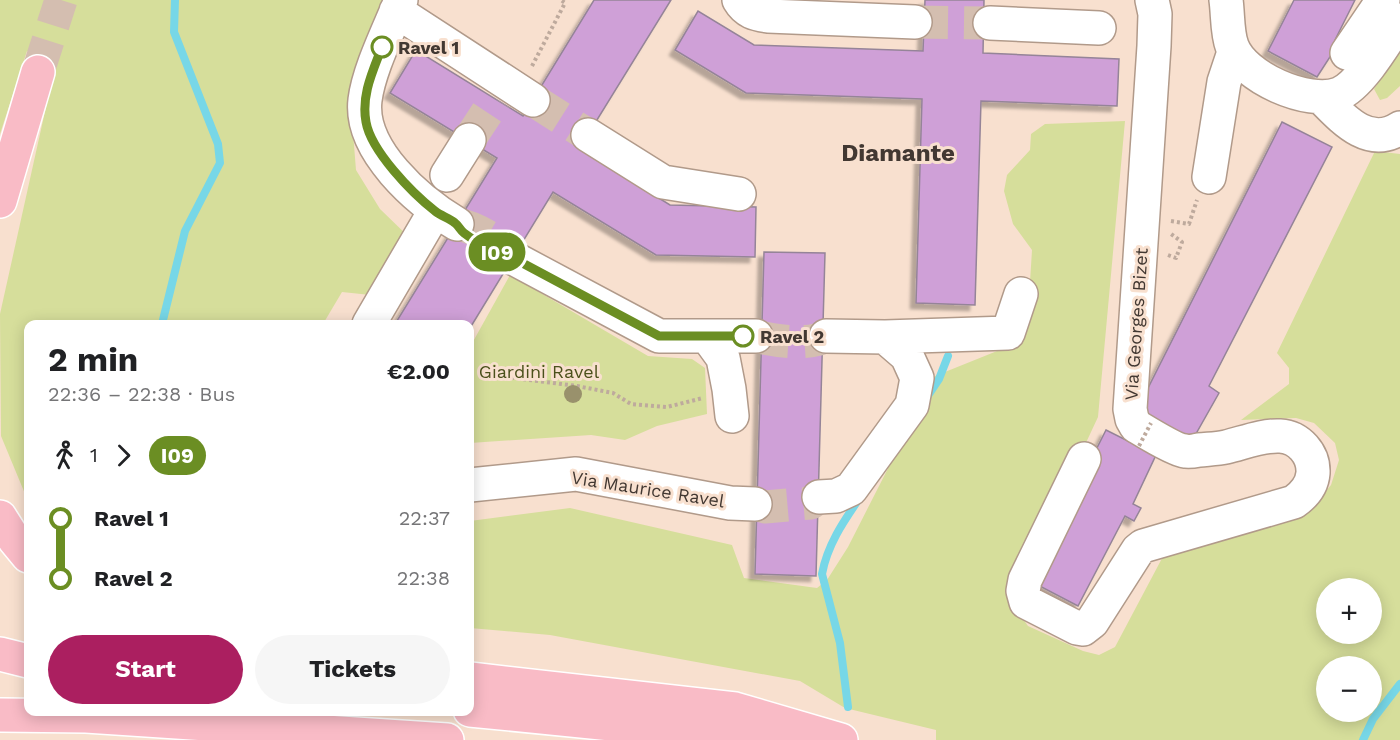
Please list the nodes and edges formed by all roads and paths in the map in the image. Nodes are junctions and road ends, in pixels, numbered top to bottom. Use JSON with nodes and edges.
{"nodes":[{"id":1,"x":561,"y":0,"type":"edge"},
{"id":2,"x":740,"y":0,"type":"edge"},
{"id":3,"x":1152,"y":0,"type":"edge"},
{"id":4,"x":1226,"y":0,"type":"edge"},
{"id":5,"x":1383,"y":0,"type":"edge"},
{"id":6,"x":399,"y":6,"type":"edge"},
{"id":7,"x":1400,"y":20,"type":"edge"},
{"id":8,"x":915,"y":22,"type":"tunnel mouth"},
{"id":9,"x":990,"y":23,"type":"tunnel mouth"},
{"id":10,"x":1099,"y":28,"type":"dead end"},
{"id":11,"x":1234,"y":52,"type":"junction"},
{"id":12,"x":1347,"y":53,"type":"dead end"},
{"id":13,"x":38,"y":72,"type":"tunnel mouth"},
{"id":14,"x":514,"y":93,"type":"joint"},
{"id":15,"x":1321,"y":97,"type":"junction"},
{"id":16,"x":1400,"y":128,"type":"edge"},
{"id":17,"x":588,"y":135,"type":"tunnel mouth"},
{"id":18,"x":469,"y":140,"type":"tunnel mouth"},
{"id":19,"x":1210,"y":167,"type":"joint"},
{"id":20,"x":447,"y":174,"type":"dead end"},
{"id":21,"x":739,"y":194,"type":"dead end"},
{"id":22,"x":0,"y":201,"type":"edge"},
{"id":23,"x":1169,"y":226,"type":"dead end"},
{"id":24,"x":1166,"y":231,"type":"dead end"},
{"id":25,"x":1162,"y":253,"type":"dead end"},
{"id":26,"x":513,"y":258,"type":"tunnel mouth"},
{"id":27,"x":1021,"y":294,"type":"dead end"},
{"id":28,"x":372,"y":320,"type":"edge"},
{"id":29,"x":706,"y":336,"type":"junction"},
{"id":30,"x":756,"y":336,"type":"tunnel mouth"},
{"id":31,"x":826,"y":336,"type":"tunnel mouth"},
{"id":32,"x":885,"y":337,"type":"junction"},
{"id":33,"x":484,"y":365,"type":"dead end"},
{"id":34,"x":731,"y":402,"type":"joint"},
{"id":35,"x":1151,"y":423,"type":"dead end"},
{"id":36,"x":1139,"y":446,"type":"dead end"},
{"id":37,"x":1084,"y":459,"type":"dead end"},
{"id":38,"x":474,"y":485,"type":"edge"},
{"id":39,"x":819,"y":497,"type":"tunnel mouth"},
{"id":40,"x":755,"y":504,"type":"tunnel mouth"},
{"id":41,"x":0,"y":517,"type":"edge"},
{"id":42,"x":24,"y":551,"type":"edge"},
{"id":43,"x":0,"y":654,"type":"edge"},
{"id":44,"x":24,"y":661,"type":"edge"},
{"id":45,"x":474,"y":679,"type":"edge"},
{"id":46,"x":474,"y":710,"type":"edge"},
{"id":47,"x":0,"y":715,"type":"edge"},
{"id":48,"x":24,"y":715,"type":"edge"},
{"id":49,"x":86,"y":716,"type":"edge"},
{"id":50,"x":447,"y":740,"type":"edge"},
{"id":51,"x":771,"y":740,"type":"edge"},
{"id":52,"x":841,"y":740,"type":"edge"}],
"edges":[{"from":1,"to":14,"type":"path"},
{"from":2,"to":8,"type":"street"},
{"from":3,"to":37,"type":"street","name":"Via Georges Bizet"},
{"from":4,"to":11,"type":"street"},
{"from":5,"to":12,"type":"street"},
{"from":6,"to":14,"type":"street"},
{"from":6,"to":28,"type":"street"},
{"from":7,"to":15,"type":"street"},
{"from":9,"to":10,"type":"street"},
{"from":11,"to":15,"type":"street"},
{"from":11,"to":19,"type":"street"},
{"from":13,"to":22,"type":"highway"},
{"from":15,"to":16,"type":"street"},
{"from":17,"to":21,"type":"street"},
{"from":18,"to":20,"type":"street"},
{"from":19,"to":23,"type":"path"},
{"from":24,"to":25,"type":"path"},
{"from":26,"to":29,"type":"street"},
{"from":27,"to":32,"type":"street"},
{"from":29,"to":30,"type":"street"},
{"from":29,"to":34,"type":"street"},
{"from":31,"to":32,"type":"street"},
{"from":32,"to":39,"type":"street"},
{"from":33,"to":34,"type":"path"},
{"from":35,"to":36,"type":"path","bridge":true},
{"from":38,"to":40,"type":"street","name":"Via Maurice Ravel"},
{"from":41,"to":42,"type":"highway"},
{"from":43,"to":44,"type":"highway"},
{"from":45,"to":52,"type":"highway"},
{"from":46,"to":51,"type":"highway"},
{"from":47,"to":48,"type":"highway"},
{"from":49,"to":50,"type":"highway"}]}
